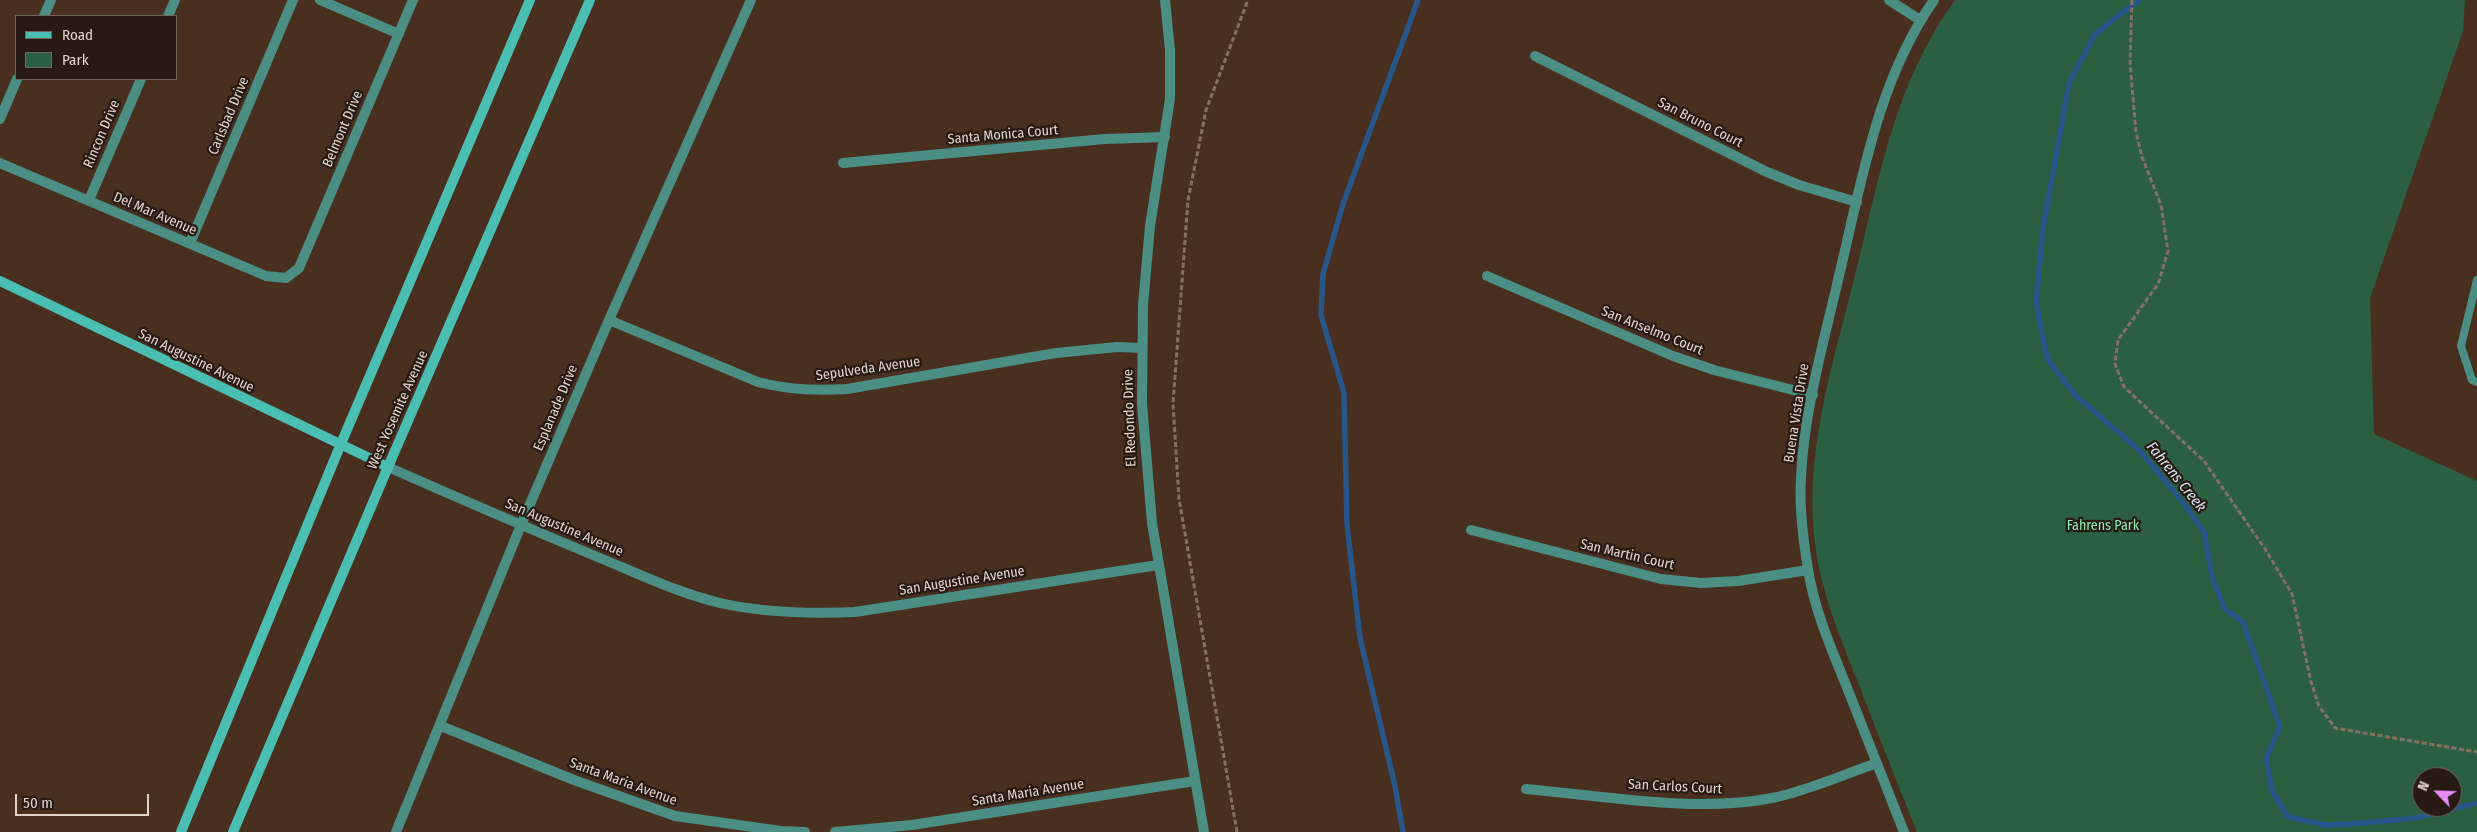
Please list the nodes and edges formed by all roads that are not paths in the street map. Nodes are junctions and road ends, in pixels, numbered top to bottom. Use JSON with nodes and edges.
{"nodes":[{"id":1,"x":51,"y":0,"type":"edge"},
{"id":2,"x":174,"y":0,"type":"edge"},
{"id":3,"x":293,"y":0,"type":"edge"},
{"id":4,"x":320,"y":0,"type":"edge"},
{"id":5,"x":412,"y":0,"type":"edge"},
{"id":6,"x":530,"y":0,"type":"edge"},
{"id":7,"x":590,"y":0,"type":"edge"},
{"id":8,"x":752,"y":0,"type":"edge"},
{"id":9,"x":1165,"y":0,"type":"edge"},
{"id":10,"x":1889,"y":0,"type":"edge"},
{"id":11,"x":1934,"y":0,"type":"edge"},
{"id":12,"x":44,"y":15,"type":"edge"},
{"id":13,"x":168,"y":15,"type":"edge"},
{"id":14,"x":1920,"y":20,"type":"junction"},
{"id":15,"x":399,"y":34,"type":"junction"},
{"id":16,"x":1535,"y":56,"type":"dead end"},
{"id":17,"x":17,"y":80,"type":"edge"},
{"id":18,"x":141,"y":80,"type":"edge"},
{"id":19,"x":0,"y":119,"type":"edge"},
{"id":20,"x":1165,"y":136,"type":"junction"},
{"id":21,"x":843,"y":162,"type":"dead end"},
{"id":22,"x":0,"y":163,"type":"edge"},
{"id":23,"x":89,"y":200,"type":"junction"},
{"id":24,"x":1857,"y":202,"type":"junction"},
{"id":25,"x":190,"y":243,"type":"junction"},
{"id":26,"x":299,"y":268,"type":"joint"},
{"id":27,"x":1487,"y":276,"type":"dead end"},
{"id":28,"x":2477,"y":280,"type":"edge"},
{"id":29,"x":0,"y":281,"type":"edge"},
{"id":30,"x":609,"y":320,"type":"junction"},
{"id":31,"x":1142,"y":348,"type":"junction"},
{"id":32,"x":2477,"y":382,"type":"edge"},
{"id":33,"x":1813,"y":395,"type":"junction"},
{"id":34,"x":340,"y":446,"type":"junction"},
{"id":35,"x":388,"y":467,"type":"junction"},
{"id":36,"x":521,"y":525,"type":"junction"},
{"id":37,"x":1471,"y":530,"type":"dead end"},
{"id":38,"x":1158,"y":565,"type":"junction"},
{"id":39,"x":1808,"y":570,"type":"junction"},
{"id":40,"x":441,"y":726,"type":"junction"},
{"id":41,"x":1877,"y":763,"type":"junction"},
{"id":42,"x":1195,"y":780,"type":"junction"},
{"id":43,"x":1526,"y":789,"type":"dead end"},
{"id":44,"x":181,"y":832,"type":"edge"},
{"id":45,"x":233,"y":832,"type":"edge"},
{"id":46,"x":396,"y":832,"type":"edge"},
{"id":47,"x":805,"y":832,"type":"edge"},
{"id":48,"x":835,"y":832,"type":"edge"},
{"id":49,"x":1204,"y":832,"type":"edge"},
{"id":50,"x":1904,"y":832,"type":"edge"}],
"edges":[{"from":1,"to":12,"type":"street"},
{"from":2,"to":13,"type":"street"},
{"from":3,"to":25,"type":"street","name":"Carlsbad Drive"},
{"from":4,"to":15,"type":"street"},
{"from":5,"to":15,"type":"street","name":"Belmont Drive"},
{"from":6,"to":34,"type":"main road"},
{"from":7,"to":35,"type":"main road","name":"West Yosemite Avenue"},
{"from":8,"to":30,"type":"street","name":"Esplanade Drive"},
{"from":9,"to":20,"type":"street","name":"El Redondo Drive"},
{"from":10,"to":14,"type":"street"},
{"from":11,"to":14,"type":"street","name":"Buena Vista Drive"},
{"from":14,"to":24,"type":"street","name":"Buena Vista Drive"},
{"from":15,"to":26,"type":"street","name":"Belmont Drive"},
{"from":16,"to":24,"type":"street","name":"San Bruno Court"},
{"from":17,"to":19,"type":"street"},
{"from":18,"to":23,"type":"street","name":"Rincon Drive"},
{"from":20,"to":21,"type":"street","name":"Santa Monica Court"},
{"from":20,"to":31,"type":"street","name":"El Redondo Drive"},
{"from":22,"to":23,"type":"street","name":"Del Mar Avenue"},
{"from":23,"to":25,"type":"street","name":"Del Mar Avenue"},
{"from":24,"to":33,"type":"street","name":"Buena Vista Drive"},
{"from":25,"to":26,"type":"street","name":"Del Mar Avenue"},
{"from":27,"to":33,"type":"street","name":"San Anselmo Court"},
{"from":28,"to":32,"type":"lane"},
{"from":29,"to":34,"type":"main road","name":"San Augustine Avenue"},
{"from":30,"to":31,"type":"street","name":"Sepulveda Avenue"},
{"from":30,"to":36,"type":"street","name":"Esplanade Drive"},
{"from":31,"to":38,"type":"street","name":"El Redondo Drive"},
{"from":33,"to":39,"type":"street","name":"Buena Vista Drive"},
{"from":34,"to":35,"type":"main road","name":"San Augustine Avenue"},
{"from":34,"to":44,"type":"main road"},
{"from":35,"to":36,"type":"street","name":"San Augustine Avenue"},
{"from":35,"to":45,"type":"main road","name":"West Yosemite Avenue"},
{"from":36,"to":38,"type":"street","name":"San Augustine Avenue"},
{"from":36,"to":40,"type":"street","name":"Esplanade Drive"},
{"from":37,"to":39,"type":"street","name":"San Martin Court"},
{"from":38,"to":42,"type":"street","name":"El Redondo Drive"},
{"from":39,"to":41,"type":"street","name":"Buena Vista Drive"},
{"from":40,"to":46,"type":"street","name":"Esplanade Drive"},
{"from":40,"to":47,"type":"street","name":"Santa Maria Avenue"},
{"from":41,"to":43,"type":"street","name":"San Carlos Court"},
{"from":41,"to":50,"type":"street","name":"Buena Vista Drive"},
{"from":42,"to":48,"type":"street","name":"Santa Maria Avenue"},
{"from":42,"to":49,"type":"street","name":"El Redondo Drive"}]}
